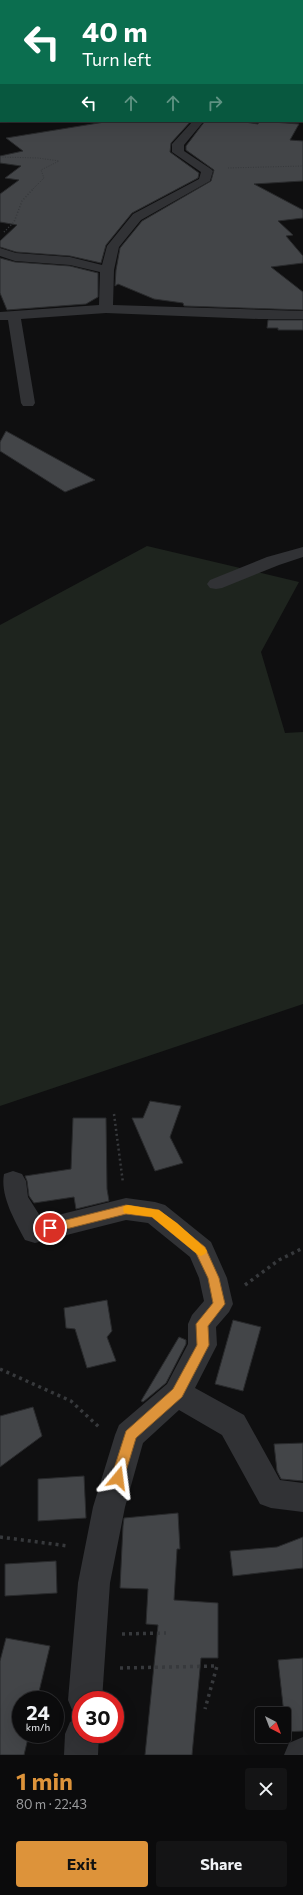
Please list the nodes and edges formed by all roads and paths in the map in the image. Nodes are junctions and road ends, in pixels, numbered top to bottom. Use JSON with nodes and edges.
{"nodes":[{"id":1,"x":199,"y":122,"type":"edge"},
{"id":2,"x":0,"y":157,"type":"edge"},
{"id":3,"x":303,"y":166,"type":"edge"},
{"id":4,"x":207,"y":171,"type":"junction"},
{"id":5,"x":0,"y":234,"type":"edge"},
{"id":6,"x":0,"y":252,"type":"edge"},
{"id":7,"x":107,"y":270,"type":"junction"},
{"id":8,"x":106,"y":309,"type":"junction"},
{"id":9,"x":303,"y":315,"type":"edge"},
{"id":10,"x":7,"y":316,"type":"edge"},
{"id":11,"x":28,"y":403,"type":"dead end"},
{"id":12,"x":303,"y":552,"type":"edge"},
{"id":13,"x":216,"y":584,"type":"dead end"},
{"id":14,"x":114,"y":1114,"type":"dead end"},
{"id":15,"x":13,"y":1181,"type":"dead end"},
{"id":16,"x":126,"y":1209,"type":"junction"},
{"id":17,"x":303,"y":1248,"type":"edge"},
{"id":18,"x":219,"y":1304,"type":"junction"},
{"id":19,"x":0,"y":1369,"type":"edge"},
{"id":20,"x":178,"y":1393,"type":"junction"},
{"id":21,"x":102,"y":1430,"type":"dead end"},
{"id":22,"x":303,"y":1498,"type":"edge"},
{"id":23,"x":0,"y":1537,"type":"edge"},
{"id":24,"x":101,"y":1549,"type":"junction"},
{"id":25,"x":166,"y":1633,"type":"dead end"},
{"id":26,"x":90,"y":1635,"type":"junction"},
{"id":27,"x":86,"y":1685,"type":"edge"},
{"id":28,"x":205,"y":1709,"type":"dead end"},
{"id":29,"x":82,"y":1743,"type":"edge"},
{"id":30,"x":81,"y":1755,"type":"edge"}],
"edges":[{"from":1,"to":4,"type":"street"},
{"from":2,"to":5,"type":"path"},
{"from":3,"to":4,"type":"path"},
{"from":4,"to":7,"type":"street"},
{"from":6,"to":7,"type":"street"},
{"from":7,"to":8,"type":"street"},
{"from":8,"to":9,"type":"street"},
{"from":8,"to":10,"type":"street"},
{"from":10,"to":11,"type":"street"},
{"from":12,"to":13,"type":"street"},
{"from":14,"to":16,"type":"path"},
{"from":15,"to":16,"type":"street"},
{"from":16,"to":18,"type":"street"},
{"from":17,"to":18,"type":"path"},
{"from":18,"to":20,"type":"street"},
{"from":19,"to":21,"type":"path"},
{"from":20,"to":22,"type":"street"},
{"from":20,"to":24,"type":"street"},
{"from":23,"to":24,"type":"path"},
{"from":24,"to":26,"type":"street"},
{"from":25,"to":26,"type":"path"},
{"from":26,"to":27,"type":"street"},
{"from":27,"to":28,"type":"path"},
{"from":29,"to":30,"type":"street"}]}
